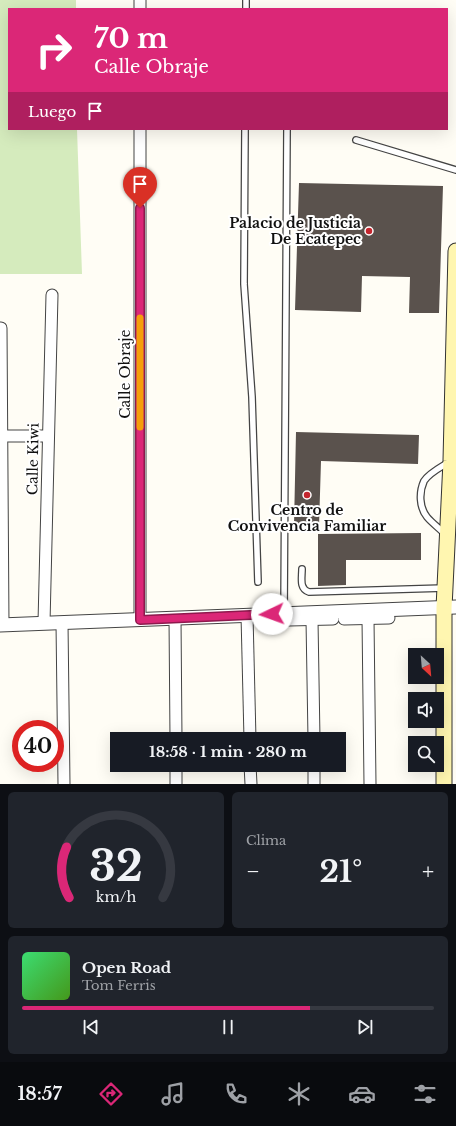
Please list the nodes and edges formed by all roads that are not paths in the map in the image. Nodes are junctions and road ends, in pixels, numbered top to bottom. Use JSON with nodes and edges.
{"nodes":[{"id":1,"x":140,"y":130,"type":"edge"},
{"id":2,"x":245,"y":130,"type":"edge"},
{"id":3,"x":287,"y":130,"type":"edge"},
{"id":4,"x":356,"y":140,"type":"dead end"},
{"id":5,"x":456,"y":170,"type":"edge"},
{"id":6,"x":456,"y":251,"type":"edge"},
{"id":7,"x":52,"y":295,"type":"dead end"},
{"id":8,"x":1,"y":328,"type":"dead end"},
{"id":9,"x":2,"y":436,"type":"junction"},
{"id":10,"x":48,"y":436,"type":"junction"},
{"id":11,"x":451,"y":461,"type":"junction"},
{"id":12,"x":447,"y":536,"type":"junction"},
{"id":13,"x":302,"y":569,"type":"dead end"},
{"id":14,"x":258,"y":582,"type":"dead end"},
{"id":15,"x":445,"y":588,"type":"junction"},
{"id":16,"x":450,"y":608,"type":"edge"},
{"id":17,"x":248,"y":616,"type":"junction"},
{"id":18,"x":287,"y":617,"type":"junction"},
{"id":19,"x":175,"y":618,"type":"junction"},
{"id":20,"x":389,"y":618,"type":"dead end"},
{"id":21,"x":368,"y":619,"type":"junction"},
{"id":22,"x":140,"y":620,"type":"junction"},
{"id":23,"x":312,"y":620,"type":"junction"},
{"id":24,"x":44,"y":623,"type":"junction"},
{"id":25,"x":62,"y":623,"type":"junction"},
{"id":26,"x":2,"y":625,"type":"edge"},
{"id":27,"x":176,"y":732,"type":"edge"},
{"id":28,"x":250,"y":732,"type":"edge"},
{"id":29,"x":314,"y":732,"type":"edge"},
{"id":30,"x":176,"y":772,"type":"edge"},
{"id":31,"x":250,"y":772,"type":"edge"},
{"id":32,"x":314,"y":772,"type":"edge"},
{"id":33,"x":64,"y":784,"type":"edge"},
{"id":34,"x":176,"y":784,"type":"edge"},
{"id":35,"x":251,"y":784,"type":"edge"},
{"id":36,"x":314,"y":784,"type":"edge"},
{"id":37,"x":370,"y":784,"type":"edge"},
{"id":38,"x":444,"y":784,"type":"edge"}],
"edges":[{"from":1,"to":22,"type":"street","name":"Calle Obraje"},
{"from":2,"to":14,"type":"lane"},
{"from":3,"to":18,"type":"lane"},
{"from":4,"to":5,"type":"lane"},
{"from":6,"to":11,"type":"main road"},
{"from":7,"to":10,"type":"street","name":"Calle Kiwi"},
{"from":8,"to":9,"type":"street"},
{"from":9,"to":10,"type":"street"},
{"from":9,"to":26,"type":"street"},
{"from":10,"to":24,"type":"street","name":"Calle Kiwi"},
{"from":11,"to":12,"type":"main road"},
{"from":11,"to":12,"type":"lane"},
{"from":12,"to":15,"type":"main road"},
{"from":13,"to":15,"type":"lane"},
{"from":15,"to":16,"type":"main road"},
{"from":16,"to":18,"type":"street"},
{"from":16,"to":38,"type":"main road"},
{"from":17,"to":18,"type":"street"},
{"from":17,"to":19,"type":"street"},
{"from":17,"to":28,"type":"street"},
{"from":18,"to":23,"type":"street"},
{"from":19,"to":22,"type":"street"},
{"from":19,"to":27,"type":"street"},
{"from":20,"to":21,"type":"street"},
{"from":21,"to":23,"type":"street"},
{"from":21,"to":37,"type":"street"},
{"from":22,"to":25,"type":"street"},
{"from":23,"to":29,"type":"street"},
{"from":24,"to":25,"type":"street"},
{"from":24,"to":26,"type":"street"},
{"from":25,"to":33,"type":"street"},
{"from":30,"to":34,"type":"street"},
{"from":31,"to":35,"type":"street"},
{"from":32,"to":36,"type":"street"}]}
